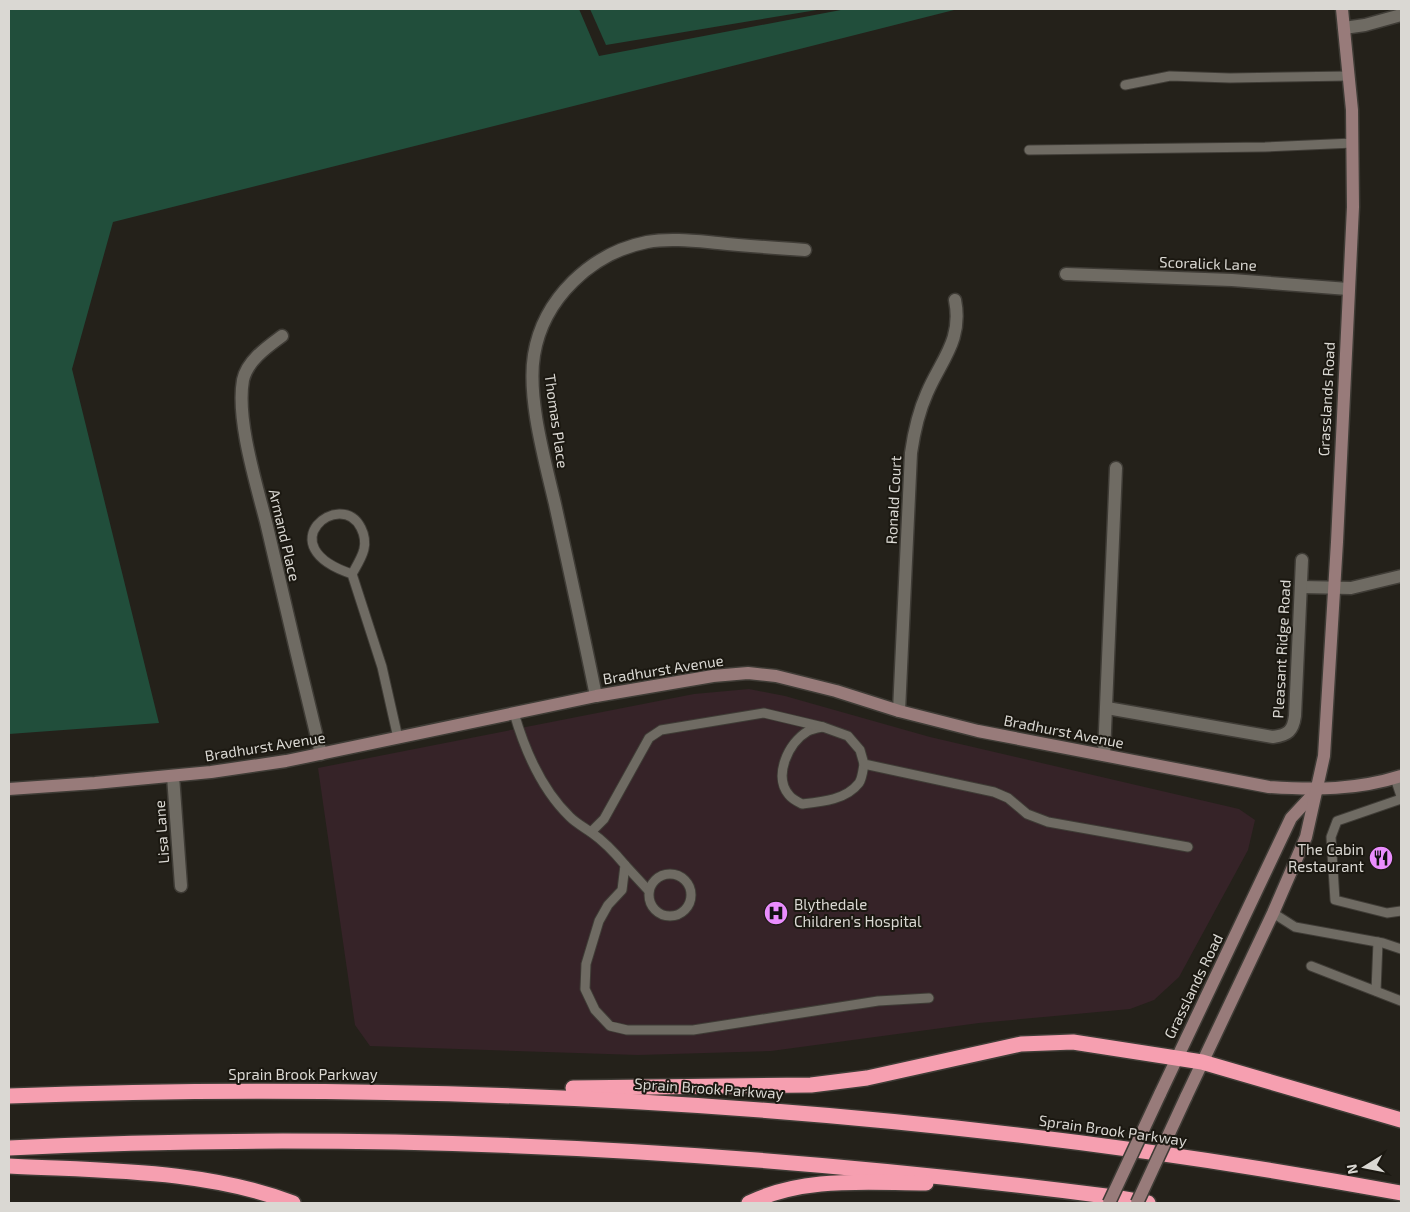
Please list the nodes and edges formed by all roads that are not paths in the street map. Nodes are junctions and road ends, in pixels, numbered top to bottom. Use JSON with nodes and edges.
{"nodes":[{"id":1,"x":1342,"y":9,"type":"edge"},
{"id":2,"x":1401,"y":15,"type":"edge"},
{"id":3,"x":1344,"y":28,"type":"junction"},
{"id":4,"x":1349,"y":76,"type":"junction"},
{"id":5,"x":1125,"y":85,"type":"dead end"},
{"id":6,"x":1353,"y":143,"type":"junction"},
{"id":7,"x":1029,"y":150,"type":"dead end"},
{"id":8,"x":805,"y":250,"type":"dead end"},
{"id":9,"x":1066,"y":274,"type":"dead end"},
{"id":10,"x":1348,"y":289,"type":"junction"},
{"id":11,"x":955,"y":300,"type":"dead end"},
{"id":12,"x":282,"y":336,"type":"dead end"},
{"id":13,"x":1116,"y":468,"type":"dead end"},
{"id":14,"x":1302,"y":560,"type":"dead end"},
{"id":15,"x":352,"y":574,"type":"junction"},
{"id":16,"x":1401,"y":576,"type":"edge"},
{"id":17,"x":1301,"y":587,"type":"junction"},
{"id":18,"x":1334,"y":588,"type":"junction"},
{"id":19,"x":596,"y":696,"type":"junction"},
{"id":20,"x":1107,"y":708,"type":"junction"},
{"id":21,"x":899,"y":711,"type":"junction"},
{"id":22,"x":514,"y":713,"type":"junction"},
{"id":23,"x":823,"y":726,"type":"junction"},
{"id":24,"x":398,"y":738,"type":"junction"},
{"id":25,"x":320,"y":754,"type":"junction"},
{"id":26,"x":1104,"y":755,"type":"junction"},
{"id":27,"x":864,"y":764,"type":"junction"},
{"id":28,"x":173,"y":776,"type":"junction"},
{"id":29,"x":1398,"y":777,"type":"edge"},
{"id":30,"x":9,"y":788,"type":"edge"},
{"id":31,"x":1317,"y":790,"type":"junction"},
{"id":32,"x":1401,"y":798,"type":"edge"},
{"id":33,"x":592,"y":832,"type":"junction"},
{"id":34,"x":1188,"y":847,"type":"dead end"},
{"id":35,"x":625,"y":865,"type":"junction"},
{"id":36,"x":181,"y":886,"type":"dead end"},
{"id":37,"x":649,"y":891,"type":"junction"},
{"id":38,"x":1401,"y":911,"type":"edge"},
{"id":39,"x":1273,"y":913,"type":"junction"},
{"id":40,"x":1378,"y":942,"type":"junction"},
{"id":41,"x":1401,"y":949,"type":"edge"},
{"id":42,"x":1311,"y":966,"type":"dead end"},
{"id":43,"x":1376,"y":991,"type":"junction"},
{"id":44,"x":929,"y":998,"type":"dead end"},
{"id":45,"x":1401,"y":1001,"type":"edge"},
{"id":46,"x":1177,"y":1056,"type":"junction"},
{"id":47,"x":1202,"y":1062,"type":"junction"},
{"id":48,"x":411,"y":1092,"type":"junction"},
{"id":49,"x":9,"y":1096,"type":"edge"},
{"id":50,"x":1401,"y":1120,"type":"edge"},
{"id":51,"x":9,"y":1148,"type":"edge"},
{"id":52,"x":9,"y":1166,"type":"edge"},
{"id":53,"x":1012,"y":1184,"type":"junction"},
{"id":54,"x":1401,"y":1193,"type":"edge"},
{"id":55,"x":294,"y":1203,"type":"edge"},
{"id":56,"x":749,"y":1203,"type":"edge"},
{"id":57,"x":1110,"y":1203,"type":"edge"},
{"id":58,"x":1136,"y":1203,"type":"edge"},
{"id":59,"x":1148,"y":1203,"type":"edge"}],
"edges":[{"from":1,"to":3,"type":"main road","name":"Grasslands Road"},
{"from":2,"to":3,"type":"street"},
{"from":3,"to":4,"type":"main road","name":"Grasslands Road"},
{"from":4,"to":5,"type":"lane"},
{"from":4,"to":6,"type":"main road","name":"Grasslands Road"},
{"from":6,"to":7,"type":"lane"},
{"from":6,"to":10,"type":"main road","name":"Grasslands Road"},
{"from":8,"to":19,"type":"street","name":"Thomas Place"},
{"from":9,"to":10,"type":"street","name":"Scoralick Lane"},
{"from":10,"to":18,"type":"main road","name":"Grasslands Road"},
{"from":11,"to":21,"type":"street","name":"Ronald Court"},
{"from":12,"to":25,"type":"street","name":"Armand Place"},
{"from":13,"to":20,"type":"street"},
{"from":14,"to":17,"type":"street","name":"Pleasant Ridge Road"},
{"from":15,"to":15,"type":"lane"},
{"from":15,"to":24,"type":"lane"},
{"from":16,"to":18,"type":"street"},
{"from":17,"to":18,"type":"street"},
{"from":17,"to":20,"type":"street","name":"Pleasant Ridge Road"},
{"from":18,"to":31,"type":"main road","name":"Grasslands Road"},
{"from":19,"to":21,"type":"main road","name":"Bradhurst Avenue"},
{"from":19,"to":22,"type":"main road","name":"Bradhurst Avenue"},
{"from":20,"to":26,"type":"street"},
{"from":21,"to":26,"type":"main road","name":"Bradhurst Avenue"},
{"from":22,"to":24,"type":"main road","name":"Bradhurst Avenue"},
{"from":22,"to":33,"type":"lane"},
{"from":23,"to":27,"type":"lane"},
{"from":23,"to":27,"type":"lane"},
{"from":23,"to":33,"type":"lane"},
{"from":24,"to":25,"type":"main road","name":"Bradhurst Avenue"},
{"from":25,"to":28,"type":"main road","name":"Bradhurst Avenue"},
{"from":26,"to":31,"type":"main road","name":"Bradhurst Avenue"},
{"from":27,"to":34,"type":"lane"},
{"from":28,"to":30,"type":"main road","name":"Bradhurst Avenue"},
{"from":28,"to":36,"type":"street","name":"Lisa Lane"},
{"from":29,"to":31,"type":"main road","name":"Bradhurst Avenue"},
{"from":29,"to":32,"type":"lane"},
{"from":31,"to":39,"type":"main road","name":"Grasslands Road"},
{"from":31,"to":46,"type":"main road","name":"Grasslands Road"},
{"from":32,"to":38,"type":"lane"},
{"from":33,"to":35,"type":"lane"},
{"from":35,"to":37,"type":"lane"},
{"from":35,"to":44,"type":"lane"},
{"from":37,"to":37,"type":"lane"},
{"from":39,"to":40,"type":"lane"},
{"from":39,"to":47,"type":"main road","name":"Grasslands Road"},
{"from":40,"to":41,"type":"lane"},
{"from":40,"to":43,"type":"lane"},
{"from":42,"to":43,"type":"lane"},
{"from":43,"to":45,"type":"lane"},
{"from":46,"to":47,"type":"highway"},
{"from":46,"to":48,"type":"highway"},
{"from":46,"to":57,"type":"main road","name":"Grasslands Road","bridge":true},
{"from":47,"to":50,"type":"highway"},
{"from":47,"to":58,"type":"main road","name":"Grasslands Road","bridge":true},
{"from":48,"to":49,"type":"highway","name":"Sprain Brook Parkway"},
{"from":48,"to":54,"type":"highway","name":"Sprain Brook Parkway"},
{"from":51,"to":53,"type":"highway"},
{"from":52,"to":55,"type":"highway"},
{"from":53,"to":56,"type":"highway"},
{"from":53,"to":59,"type":"highway"}]}
